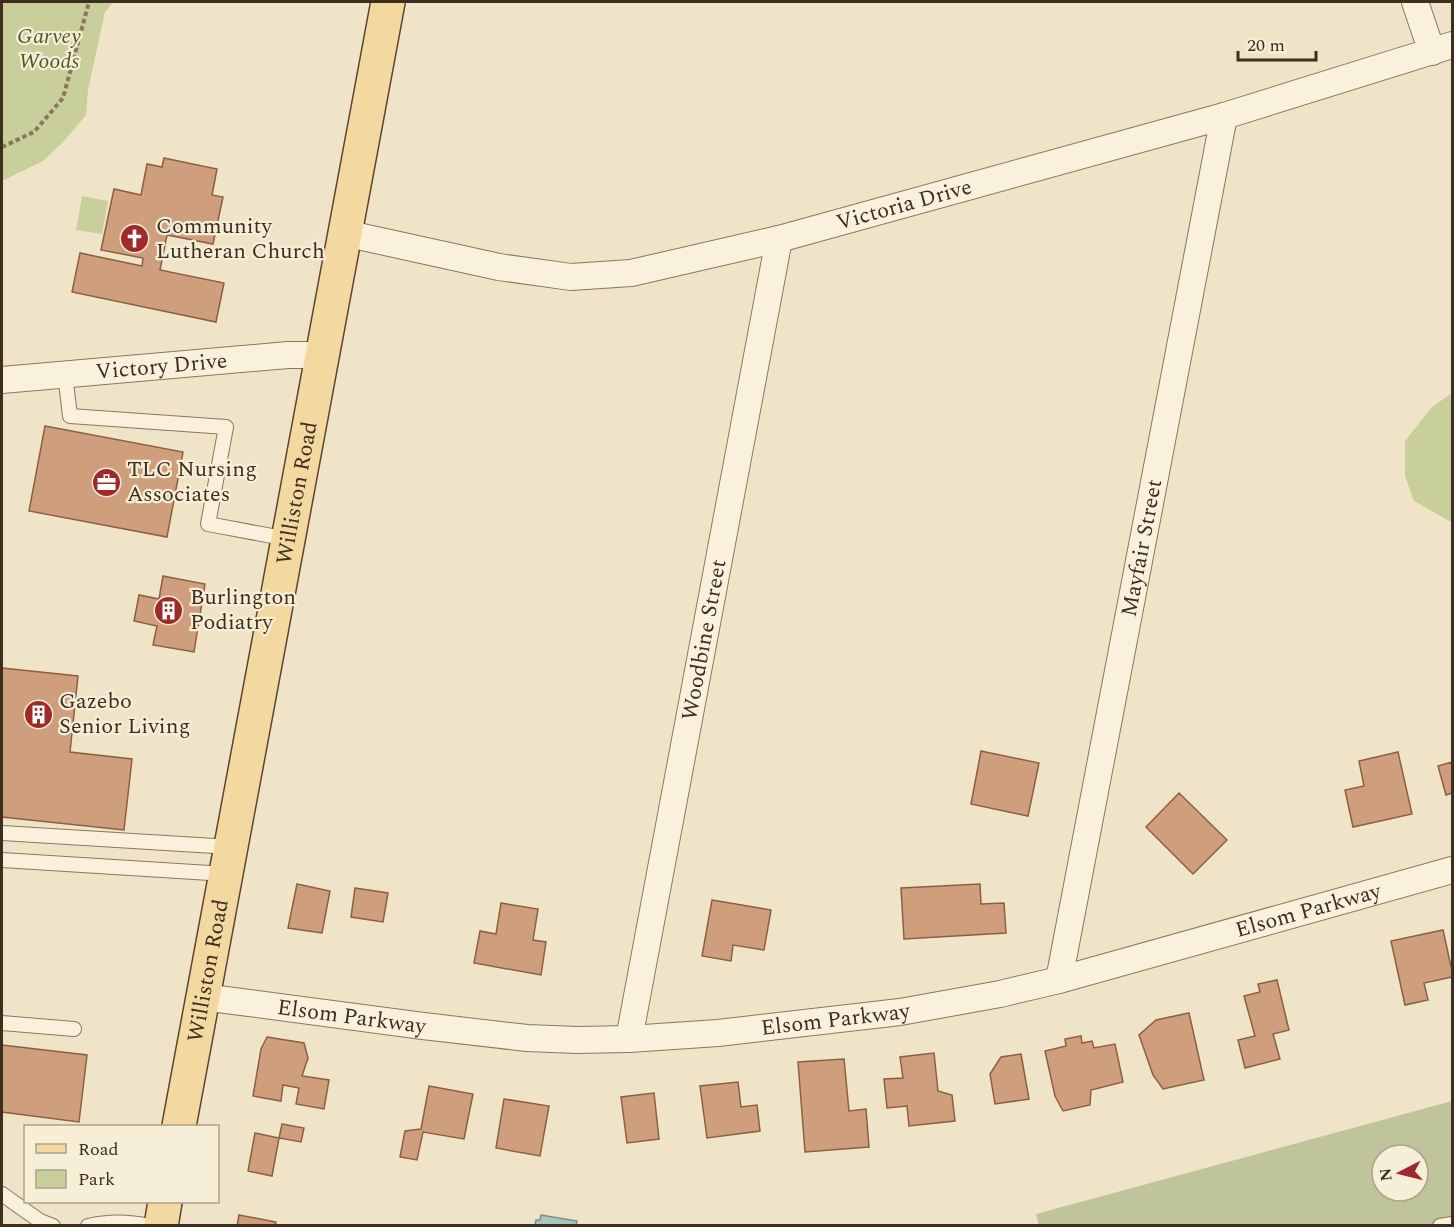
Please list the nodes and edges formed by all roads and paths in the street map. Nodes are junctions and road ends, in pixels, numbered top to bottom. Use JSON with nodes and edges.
{"nodes":[{"id":1,"x":89,"y":2,"type":"edge"},
{"id":2,"x":388,"y":2,"type":"edge"},
{"id":3,"x":1415,"y":2,"type":"edge"},
{"id":4,"x":1442,"y":49,"type":"edge"},
{"id":5,"x":1224,"y":116,"type":"junction"},
{"id":6,"x":2,"y":147,"type":"edge"},
{"id":7,"x":344,"y":233,"type":"junction"},
{"id":8,"x":779,"y":238,"type":"junction"},
{"id":9,"x":322,"y":355,"type":"junction"},
{"id":10,"x":65,"y":374,"type":"junction"},
{"id":11,"x":2,"y":380,"type":"edge"},
{"id":12,"x":288,"y":539,"type":"junction"},
{"id":13,"x":2,"y":833,"type":"edge"},
{"id":14,"x":2,"y":860,"type":"edge"},
{"id":15,"x":228,"y":861,"type":"junction"},
{"id":16,"x":1452,"y":870,"type":"edge"},
{"id":17,"x":1059,"y":980,"type":"junction"},
{"id":18,"x":203,"y":997,"type":"junction"},
{"id":19,"x":2,"y":1023,"type":"edge"},
{"id":20,"x":74,"y":1029,"type":"dead end"},
{"id":21,"x":629,"y":1039,"type":"junction"},
{"id":22,"x":179,"y":1125,"type":"edge"},
{"id":23,"x":2,"y":1194,"type":"edge"},
{"id":24,"x":165,"y":1203,"type":"edge"},
{"id":25,"x":1452,"y":1224,"type":"edge"},
{"id":26,"x":53,"y":1226,"type":"edge"},
{"id":27,"x":88,"y":1226,"type":"edge"},
{"id":28,"x":149,"y":1226,"type":"edge"},
{"id":29,"x":161,"y":1226,"type":"edge"},
{"id":30,"x":1440,"y":1226,"type":"edge"}],
"edges":[{"from":1,"to":6,"type":"path"},
{"from":2,"to":7,"type":"main road","name":"Williston Road"},
{"from":3,"to":4,"type":"street"},
{"from":4,"to":5,"type":"street","name":"Victoria Drive"},
{"from":5,"to":8,"type":"street","name":"Victoria Drive"},
{"from":5,"to":17,"type":"street","name":"Mayfair Street"},
{"from":7,"to":8,"type":"street","name":"Victoria Drive"},
{"from":7,"to":9,"type":"main road","name":"Williston Road"},
{"from":8,"to":21,"type":"street","name":"Woodbine Street"},
{"from":9,"to":10,"type":"street","name":"Victory Drive"},
{"from":9,"to":12,"type":"main road","name":"Williston Road"},
{"from":10,"to":11,"type":"street","name":"Victory Drive"},
{"from":10,"to":12,"type":"lane"},
{"from":12,"to":15,"type":"main road","name":"Williston Road"},
{"from":13,"to":15,"type":"lane"},
{"from":14,"to":15,"type":"lane"},
{"from":15,"to":18,"type":"main road","name":"Williston Road"},
{"from":16,"to":17,"type":"street","name":"Elsom Parkway"},
{"from":17,"to":21,"type":"street","name":"Elsom Parkway"},
{"from":18,"to":21,"type":"street","name":"Elsom Parkway"},
{"from":18,"to":22,"type":"main road","name":"Williston Road"},
{"from":19,"to":20,"type":"lane"},
{"from":23,"to":26,"type":"lane"},
{"from":24,"to":29,"type":"main road"},
{"from":25,"to":30,"type":"lane"},
{"from":27,"to":28,"type":"lane"}]}
